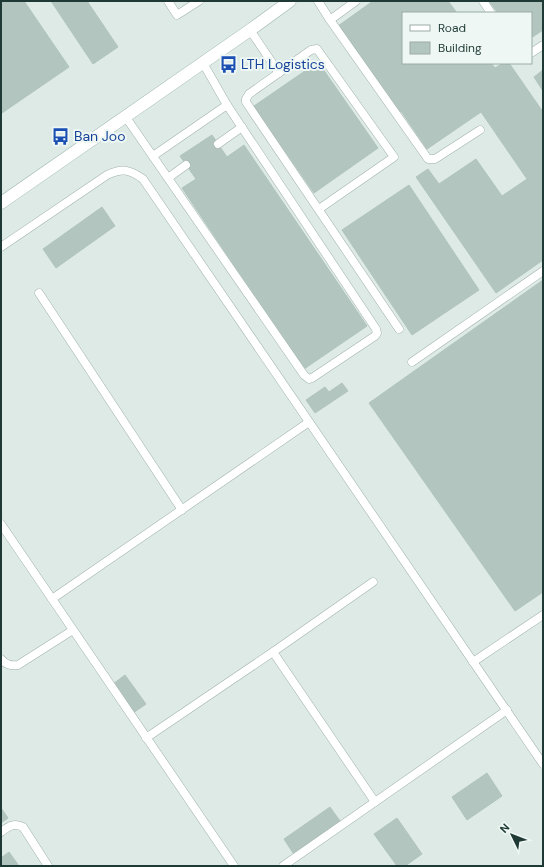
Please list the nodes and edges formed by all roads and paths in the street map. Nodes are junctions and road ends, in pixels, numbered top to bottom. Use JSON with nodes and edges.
{"nodes":[{"id":1,"x":168,"y":1,"type":"edge"},
{"id":2,"x":199,"y":1,"type":"edge"},
{"id":3,"x":318,"y":1,"type":"edge"},
{"id":4,"x":356,"y":1,"type":"edge"},
{"id":5,"x":483,"y":1,"type":"edge"},
{"id":6,"x":287,"y":2,"type":"edge"},
{"id":7,"x":490,"y":12,"type":"edge"},
{"id":8,"x":330,"y":20,"type":"junction"},
{"id":9,"x":250,"y":30,"type":"junction"},
{"id":10,"x":543,"y":45,"type":"edge"},
{"id":11,"x":532,"y":52,"type":"edge"},
{"id":12,"x":203,"y":63,"type":"junction"},
{"id":13,"x":279,"y":73,"type":"junction"},
{"id":14,"x":227,"y":105,"type":"junction"},
{"id":15,"x":125,"y":116,"type":"junction"},
{"id":16,"x":242,"y":127,"type":"junction"},
{"id":17,"x":480,"y":130,"type":"dead end"},
{"id":18,"x":218,"y":144,"type":"dead end"},
{"id":19,"x":153,"y":156,"type":"junction"},
{"id":20,"x":186,"y":165,"type":"dead end"},
{"id":21,"x":168,"y":178,"type":"junction"},
{"id":22,"x":1,"y":203,"type":"edge"},
{"id":23,"x":319,"y":209,"type":"junction"},
{"id":24,"x":1,"y":247,"type":"edge"},
{"id":25,"x":543,"y":271,"type":"edge"},
{"id":26,"x":39,"y":293,"type":"dead end"},
{"id":27,"x":399,"y":329,"type":"dead end"},
{"id":28,"x":412,"y":362,"type":"dead end"},
{"id":29,"x":309,"y":422,"type":"junction"},
{"id":30,"x":182,"y":510,"type":"junction"},
{"id":31,"x":1,"y":524,"type":"edge"},
{"id":32,"x":373,"y":582,"type":"dead end"},
{"id":33,"x":52,"y":600,"type":"junction"},
{"id":34,"x":543,"y":615,"type":"edge"},
{"id":35,"x":73,"y":630,"type":"junction"},
{"id":36,"x":273,"y":652,"type":"junction"},
{"id":37,"x":1,"y":659,"type":"edge"},
{"id":38,"x":474,"y":662,"type":"junction"},
{"id":39,"x":507,"y":710,"type":"junction"},
{"id":40,"x":146,"y":738,"type":"junction"},
{"id":41,"x":543,"y":764,"type":"edge"},
{"id":42,"x":375,"y":802,"type":"junction"},
{"id":43,"x":1,"y":832,"type":"edge"},
{"id":44,"x":48,"y":866,"type":"edge"},
{"id":45,"x":234,"y":866,"type":"edge"},
{"id":46,"x":283,"y":866,"type":"edge"}],
"edges":[{"from":1,"to":2,"type":"lane"},
{"from":3,"to":8,"type":"lane"},
{"from":4,"to":8,"type":"lane"},
{"from":5,"to":7,"type":"lane"},
{"from":6,"to":9,"type":"main road"},
{"from":8,"to":17,"type":"lane"},
{"from":9,"to":12,"type":"main road"},
{"from":9,"to":13,"type":"lane"},
{"from":10,"to":11,"type":"lane"},
{"from":12,"to":14,"type":"lane"},
{"from":12,"to":15,"type":"main road"},
{"from":13,"to":23,"type":"lane"},
{"from":13,"to":23,"type":"lane"},
{"from":14,"to":16,"type":"lane"},
{"from":14,"to":19,"type":"lane"},
{"from":15,"to":19,"type":"lane"},
{"from":15,"to":22,"type":"main road"},
{"from":16,"to":18,"type":"lane"},
{"from":16,"to":21,"type":"lane"},
{"from":19,"to":21,"type":"lane"},
{"from":20,"to":21,"type":"lane"},
{"from":23,"to":27,"type":"lane"},
{"from":24,"to":29,"type":"lane"},
{"from":25,"to":28,"type":"lane"},
{"from":26,"to":30,"type":"lane"},
{"from":29,"to":30,"type":"lane"},
{"from":29,"to":38,"type":"lane"},
{"from":30,"to":33,"type":"lane"},
{"from":31,"to":33,"type":"lane"},
{"from":32,"to":36,"type":"lane"},
{"from":33,"to":35,"type":"lane"},
{"from":34,"to":38,"type":"lane"},
{"from":35,"to":37,"type":"lane"},
{"from":35,"to":40,"type":"lane"},
{"from":36,"to":40,"type":"lane"},
{"from":36,"to":42,"type":"lane"},
{"from":38,"to":39,"type":"lane"},
{"from":39,"to":41,"type":"lane"},
{"from":39,"to":42,"type":"lane"},
{"from":40,"to":45,"type":"lane"},
{"from":42,"to":46,"type":"lane"},
{"from":43,"to":44,"type":"lane"}]}
